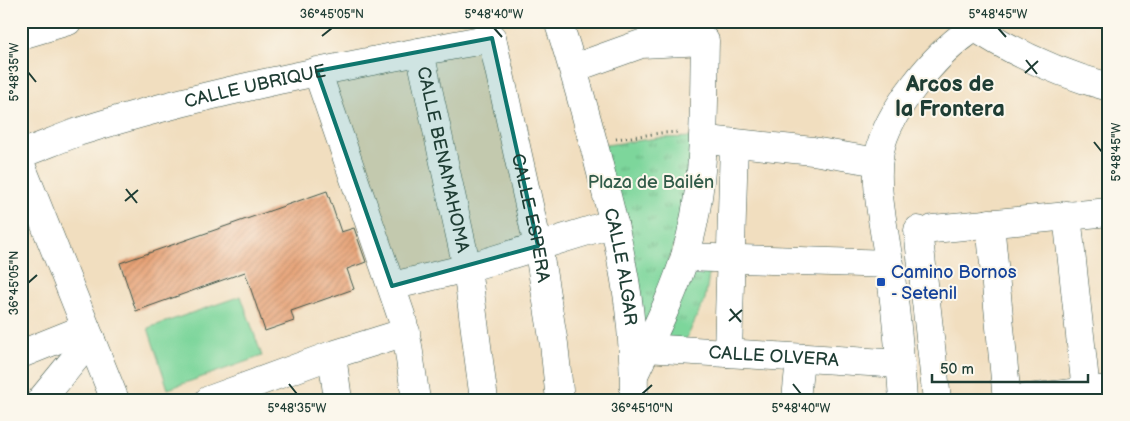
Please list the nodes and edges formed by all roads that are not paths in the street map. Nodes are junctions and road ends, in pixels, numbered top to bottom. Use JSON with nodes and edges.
{"nodes":[{"id":1,"x":68,"y":21,"type":"edge"},
{"id":2,"x":558,"y":21,"type":"edge"},
{"id":3,"x":976,"y":23,"type":"edge"},
{"id":4,"x":21,"y":35,"type":"edge"},
{"id":5,"x":492,"y":38,"type":"joint"},
{"id":6,"x":420,"y":52,"type":"junction"},
{"id":7,"x":574,"y":68,"type":"junction"},
{"id":8,"x":317,"y":71,"type":"junction"},
{"id":9,"x":1109,"y":87,"type":"edge"},
{"id":10,"x":703,"y":136,"type":"junction"},
{"id":11,"x":734,"y":143,"type":"junction"},
{"id":12,"x":21,"y":154,"type":"edge"},
{"id":13,"x":878,"y":162,"type":"junction"},
{"id":14,"x":21,"y":166,"type":"edge"},
{"id":15,"x":1109,"y":212,"type":"edge"},
{"id":16,"x":1068,"y":216,"type":"junction"},
{"id":17,"x":990,"y":223,"type":"junction"},
{"id":18,"x":614,"y":224,"type":"junction"},
{"id":19,"x":538,"y":246,"type":"junction"},
{"id":20,"x":685,"y":257,"type":"junction"},
{"id":21,"x":730,"y":258,"type":"junction"},
{"id":22,"x":890,"y":264,"type":"junction"},
{"id":23,"x":467,"y":268,"type":"junction"},
{"id":24,"x":392,"y":286,"type":"junction"},
{"id":25,"x":406,"y":332,"type":"junction"},
{"id":26,"x":88,"y":334,"type":"junction"},
{"id":27,"x":646,"y":348,"type":"junction"},
{"id":28,"x":728,"y":353,"type":"junction"},
{"id":29,"x":21,"y":354,"type":"edge"},
{"id":30,"x":332,"y":356,"type":"junction"},
{"id":31,"x":800,"y":358,"type":"junction"},
{"id":32,"x":901,"y":364,"type":"junction"},
{"id":33,"x":634,"y":387,"type":"edge"},
{"id":34,"x":267,"y":390,"type":"edge"},
{"id":35,"x":1097,"y":390,"type":"edge"},
{"id":36,"x":41,"y":400,"type":"edge"},
{"id":37,"x":114,"y":400,"type":"edge"},
{"id":38,"x":209,"y":400,"type":"edge"},
{"id":39,"x":338,"y":400,"type":"edge"},
{"id":40,"x":416,"y":400,"type":"edge"},
{"id":41,"x":484,"y":400,"type":"edge"},
{"id":42,"x":560,"y":400,"type":"edge"},
{"id":43,"x":796,"y":400,"type":"edge"},
{"id":44,"x":903,"y":400,"type":"edge"},
{"id":45,"x":937,"y":400,"type":"edge"},
{"id":46,"x":1007,"y":400,"type":"edge"}],
"edges":[{"from":1,"to":4,"type":"street"},
{"from":2,"to":7,"type":"street","name":"CALLE ALGAR"},
{"from":3,"to":9,"type":"street"},
{"from":3,"to":13,"type":"street"},
{"from":5,"to":6,"type":"street","name":"CALLE UBRIQUE"},
{"from":5,"to":19,"type":"street","name":"CALLE ESPERA"},
{"from":6,"to":8,"type":"street","name":"CALLE UBRIQUE"},
{"from":6,"to":23,"type":"street","name":"CALLE BENAMAHOMA"},
{"from":7,"to":10,"type":"street"},
{"from":7,"to":18,"type":"street","name":"CALLE ALGAR"},
{"from":8,"to":12,"type":"street","name":"CALLE UBRIQUE"},
{"from":8,"to":24,"type":"street"},
{"from":10,"to":11,"type":"street"},
{"from":10,"to":20,"type":"street"},
{"from":11,"to":13,"type":"street"},
{"from":11,"to":21,"type":"street"},
{"from":13,"to":22,"type":"street"},
{"from":14,"to":26,"type":"street"},
{"from":15,"to":16,"type":"street"},
{"from":16,"to":17,"type":"street"},
{"from":16,"to":35,"type":"street"},
{"from":17,"to":45,"type":"street"},
{"from":17,"to":46,"type":"street"},
{"from":18,"to":19,"type":"street"},
{"from":18,"to":33,"type":"street","name":"CALLE ALGAR"},
{"from":19,"to":23,"type":"street"},
{"from":19,"to":42,"type":"street","name":"CALLE ESPERA"},
{"from":20,"to":21,"type":"street"},
{"from":20,"to":27,"type":"street"},
{"from":21,"to":22,"type":"street"},
{"from":21,"to":28,"type":"street"},
{"from":22,"to":32,"type":"street"},
{"from":23,"to":24,"type":"street"},
{"from":23,"to":41,"type":"street","name":"CALLE BENAMAHOMA"},
{"from":24,"to":25,"type":"street"},
{"from":25,"to":30,"type":"street"},
{"from":25,"to":40,"type":"street"},
{"from":26,"to":29,"type":"street"},
{"from":26,"to":36,"type":"street"},
{"from":26,"to":37,"type":"street"},
{"from":27,"to":28,"type":"street","name":"CALLE OLVERA"},
{"from":27,"to":33,"type":"street"},
{"from":28,"to":31,"type":"street","name":"CALLE OLVERA"},
{"from":30,"to":34,"type":"street"},
{"from":30,"to":39,"type":"street"},
{"from":31,"to":32,"type":"street","name":"CALLE OLVERA"},
{"from":31,"to":43,"type":"street"},
{"from":32,"to":44,"type":"street"},
{"from":34,"to":38,"type":"street"},
{"from":35,"to":46,"type":"street"}]}
